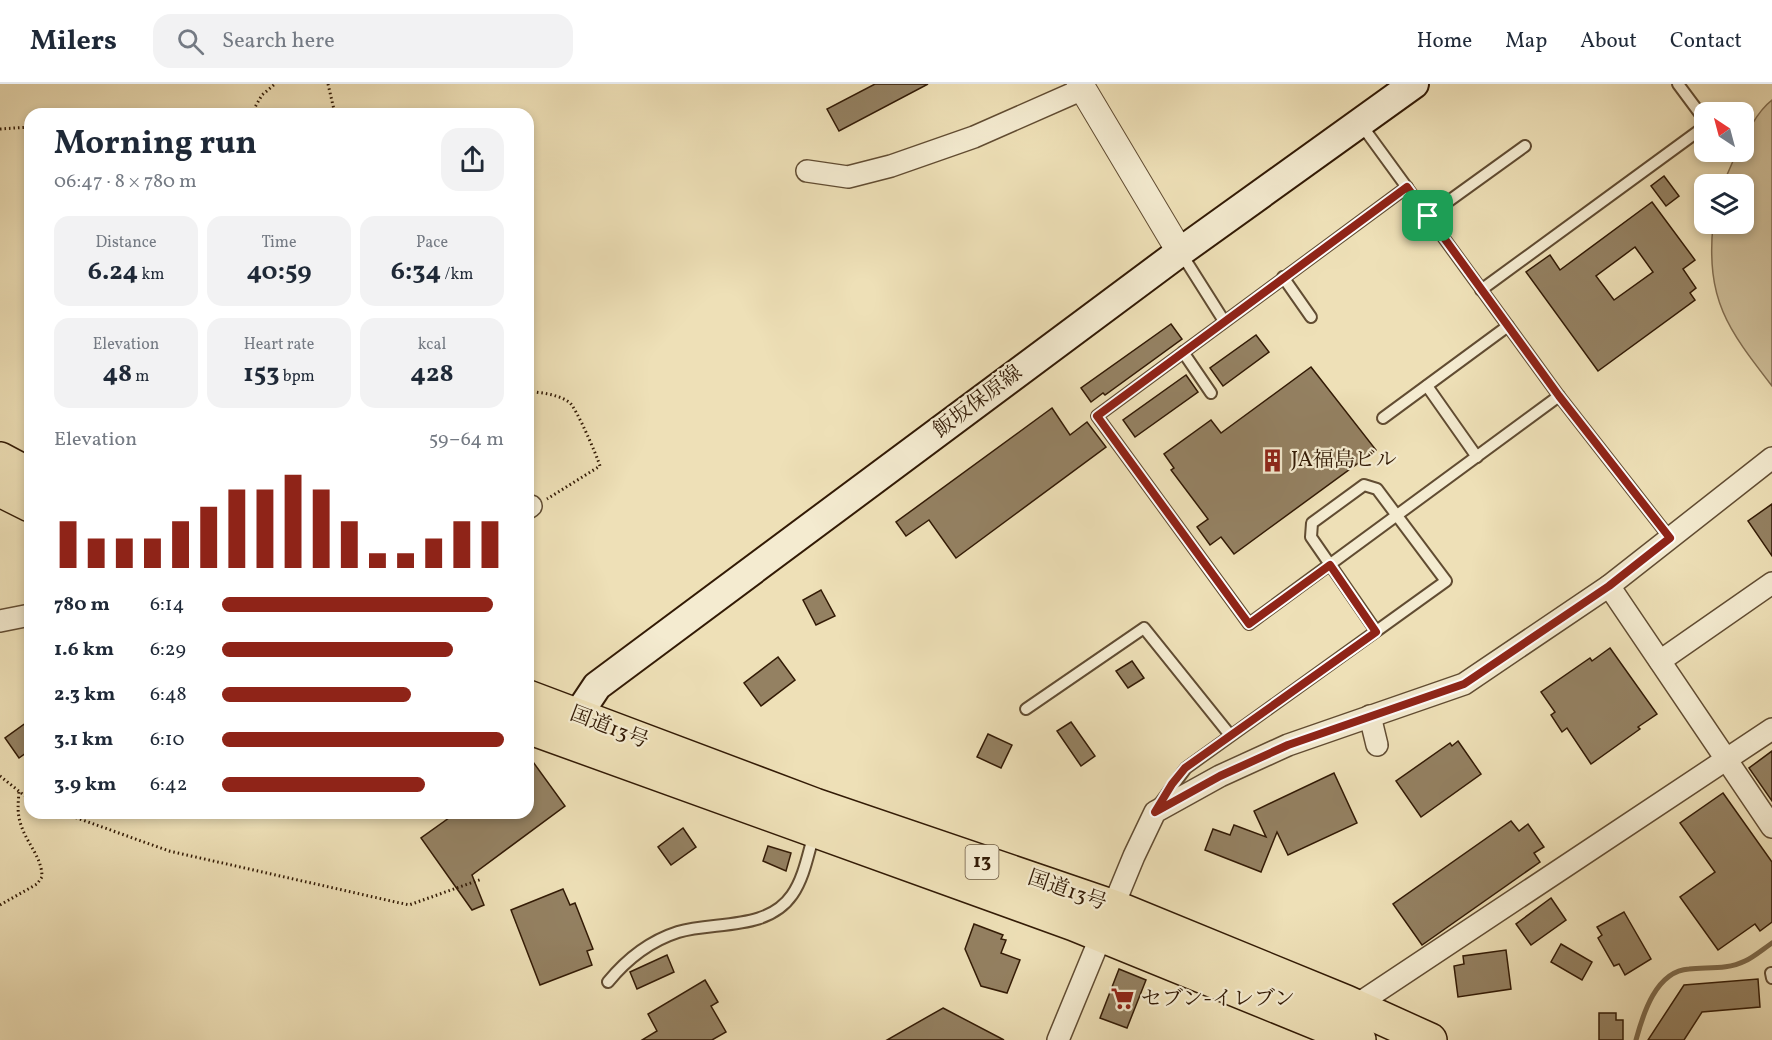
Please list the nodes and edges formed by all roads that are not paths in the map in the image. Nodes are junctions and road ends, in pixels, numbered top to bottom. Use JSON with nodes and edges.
{"nodes":[{"id":1,"x":1414,"y":84,"type":"edge"},
{"id":2,"x":1678,"y":84,"type":"edge"},
{"id":3,"x":1081,"y":86,"type":"edge"},
{"id":4,"x":1694,"y":106,"type":"edge"},
{"id":5,"x":1360,"y":123,"type":"junction"},
{"id":6,"x":1694,"y":134,"type":"edge"},
{"id":7,"x":1525,"y":146,"type":"dead end"},
{"id":8,"x":807,"y":171,"type":"dead end"},
{"id":9,"x":1407,"y":187,"type":"junction"},
{"id":10,"x":1428,"y":216,"type":"junction"},
{"id":11,"x":1180,"y":252,"type":"junction"},
{"id":12,"x":1283,"y":277,"type":"junction"},
{"id":13,"x":1482,"y":290,"type":"junction"},
{"id":14,"x":1311,"y":317,"type":"dead end"},
{"id":15,"x":1224,"y":321,"type":"junction"},
{"id":16,"x":1508,"y":326,"type":"junction"},
{"id":17,"x":1183,"y":351,"type":"junction"},
{"id":18,"x":1427,"y":386,"type":"junction"},
{"id":19,"x":1211,"y":393,"type":"dead end"},
{"id":20,"x":1559,"y":396,"type":"junction"},
{"id":21,"x":1383,"y":418,"type":"dead end"},
{"id":22,"x":1477,"y":457,"type":"junction"},
{"id":23,"x":1772,"y":458,"type":"edge"},
{"id":24,"x":0,"y":459,"type":"edge"},
{"id":25,"x":24,"y":472,"type":"edge"},
{"id":26,"x":0,"y":490,"type":"edge"},
{"id":27,"x":24,"y":503,"type":"edge"},
{"id":28,"x":1397,"y":517,"type":"junction"},
{"id":29,"x":1670,"y":538,"type":"junction"},
{"id":30,"x":1330,"y":565,"type":"junction"},
{"id":31,"x":1772,"y":583,"type":"edge"},
{"id":32,"x":1609,"y":586,"type":"junction"},
{"id":33,"x":24,"y":616,"type":"edge"},
{"id":34,"x":0,"y":621,"type":"edge"},
{"id":35,"x":1376,"y":632,"type":"junction"},
{"id":36,"x":1660,"y":662,"type":"junction"},
{"id":37,"x":534,"y":701,"type":"edge"},
{"id":38,"x":1026,"y":709,"type":"dead end"},
{"id":39,"x":1370,"y":716,"type":"junction"},
{"id":40,"x":534,"y":727,"type":"edge"},
{"id":41,"x":572,"y":729,"type":"junction"},
{"id":42,"x":1772,"y":729,"type":"edge"},
{"id":43,"x":1230,"y":735,"type":"junction"},
{"id":44,"x":1377,"y":745,"type":"dead end"},
{"id":45,"x":1727,"y":760,"type":"junction"},
{"id":46,"x":1155,"y":812,"type":"junction"},
{"id":47,"x":1772,"y":827,"type":"edge"},
{"id":48,"x":814,"y":832,"type":"junction"},
{"id":49,"x":1107,"y":921,"type":"junction"},
{"id":50,"x":1771,"y":973,"type":"edge"},
{"id":51,"x":1772,"y":978,"type":"edge"},
{"id":52,"x":608,"y":982,"type":"dead end"},
{"id":53,"x":1355,"y":1006,"type":"junction"},
{"id":54,"x":1058,"y":1040,"type":"edge"},
{"id":55,"x":1359,"y":1040,"type":"edge"},
{"id":56,"x":1430,"y":1040,"type":"edge"}],
"edges":[{"from":1,"to":5,"type":"main road","name":"飯坂保原線"},
{"from":2,"to":4,"type":"lane"},
{"from":3,"to":8,"type":"street"},
{"from":3,"to":11,"type":"street"},
{"from":5,"to":9,"type":"lane"},
{"from":5,"to":11,"type":"main road","name":"飯坂保原線"},
{"from":6,"to":13,"type":"lane"},
{"from":7,"to":10,"type":"lane"},
{"from":9,"to":10,"type":"lane"},
{"from":9,"to":12,"type":"lane"},
{"from":10,"to":13,"type":"lane"},
{"from":11,"to":15,"type":"lane"},
{"from":11,"to":41,"type":"main road","name":"飯坂保原線"},
{"from":12,"to":14,"type":"lane"},
{"from":12,"to":15,"type":"lane"},
{"from":13,"to":16,"type":"lane"},
{"from":15,"to":17,"type":"lane"},
{"from":16,"to":18,"type":"lane"},
{"from":16,"to":20,"type":"lane"},
{"from":17,"to":19,"type":"lane"},
{"from":17,"to":30,"type":"lane"},
{"from":18,"to":21,"type":"lane"},
{"from":18,"to":22,"type":"lane"},
{"from":20,"to":22,"type":"lane"},
{"from":20,"to":29,"type":"lane"},
{"from":22,"to":28,"type":"lane"},
{"from":23,"to":29,"type":"street"},
{"from":24,"to":25,"type":"highway"},
{"from":26,"to":27,"type":"highway"},
{"from":28,"to":30,"type":"lane"},
{"from":28,"to":30,"type":"lane"},
{"from":28,"to":35,"type":"lane"},
{"from":29,"to":32,"type":"street"},
{"from":30,"to":35,"type":"lane"},
{"from":31,"to":36,"type":"street"},
{"from":32,"to":36,"type":"street"},
{"from":32,"to":39,"type":"street"},
{"from":33,"to":34,"type":"street"},
{"from":35,"to":43,"type":"lane"},
{"from":36,"to":45,"type":"street"},
{"from":37,"to":41,"type":"highway","name":"国道13号","number":"13"},
{"from":38,"to":43,"type":"lane"},
{"from":39,"to":44,"type":"street"},
{"from":39,"to":46,"type":"street"},
{"from":40,"to":41,"type":"highway","name":"国道13号","number":"13"},
{"from":41,"to":48,"type":"highway","name":"国道13号","number":"13"},
{"from":41,"to":49,"type":"highway","name":"国道13号","number":"13"},
{"from":42,"to":45,"type":"street"},
{"from":43,"to":46,"type":"lane"},
{"from":45,"to":47,"type":"street"},
{"from":45,"to":53,"type":"street"},
{"from":46,"to":49,"type":"street"},
{"from":48,"to":49,"type":"highway","name":"国道13号","number":"13"},
{"from":48,"to":52,"type":"lane"},
{"from":49,"to":53,"type":"highway","name":"国道13号","number":"13"},
{"from":49,"to":54,"type":"street"},
{"from":49,"to":55,"type":"highway","name":"国道13号","number":"13"},
{"from":50,"to":51,"type":"lane"},
{"from":53,"to":56,"type":"highway","name":"国道13号","number":"13"}]}
